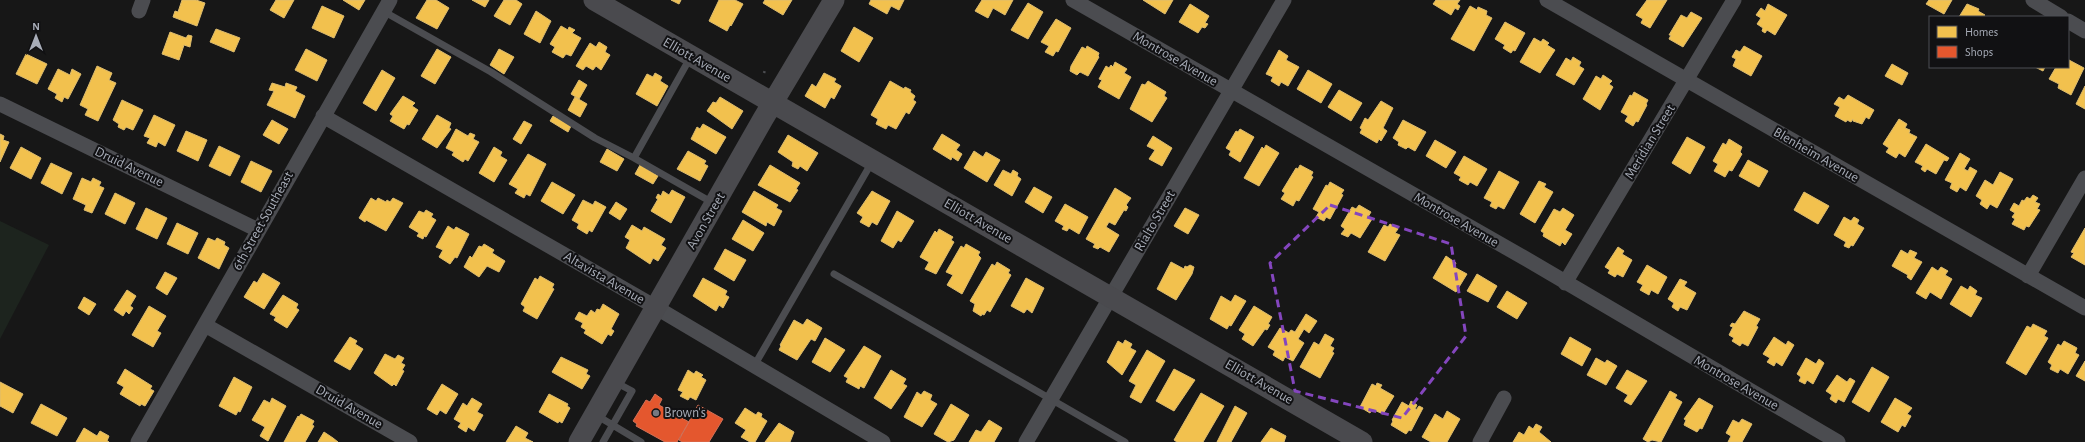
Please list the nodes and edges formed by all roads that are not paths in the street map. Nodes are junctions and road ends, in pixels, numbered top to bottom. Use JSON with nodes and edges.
{"nodes":[{"id":1,"x":594,"y":0,"type":"edge"},
{"id":2,"x":834,"y":0,"type":"edge"},
{"id":3,"x":1073,"y":0,"type":"edge"},
{"id":4,"x":1284,"y":0,"type":"edge"},
{"id":5,"x":1547,"y":0,"type":"edge"},
{"id":6,"x":1734,"y":0,"type":"edge"},
{"id":7,"x":2033,"y":0,"type":"edge"},
{"id":8,"x":387,"y":6,"type":"edge"},
{"id":9,"x":2060,"y":16,"type":"edge"},
{"id":10,"x":2069,"y":22,"type":"edge"},
{"id":11,"x":2085,"y":31,"type":"edge"},
{"id":12,"x":692,"y":56,"type":"junction"},
{"id":13,"x":1687,"y":81,"type":"junction"},
{"id":14,"x":1231,"y":92,"type":"junction"},
{"id":15,"x":0,"y":104,"type":"edge"},
{"id":16,"x":773,"y":104,"type":"junction"},
{"id":17,"x":323,"y":116,"type":"junction"},
{"id":18,"x":634,"y":158,"type":"junction"},
{"id":19,"x":872,"y":161,"type":"junction"},
{"id":20,"x":2085,"y":178,"type":"edge"},
{"id":21,"x":716,"y":205,"type":"junction"},
{"id":22,"x":258,"y":230,"type":"junction"},
{"id":23,"x":834,"y":274,"type":"dead end"},
{"id":24,"x":2028,"y":276,"type":"junction"},
{"id":25,"x":1565,"y":283,"type":"junction"},
{"id":26,"x":1111,"y":297,"type":"junction"},
{"id":27,"x":656,"y":308,"type":"junction"},
{"id":28,"x":2085,"y":308,"type":"edge"},
{"id":29,"x":204,"y":325,"type":"junction"},
{"id":30,"x":754,"y":366,"type":"junction"},
{"id":31,"x":614,"y":382,"type":"junction"},
{"id":32,"x":1504,"y":398,"type":"dead end"},
{"id":33,"x":1051,"y":400,"type":"junction"},
{"id":34,"x":595,"y":415,"type":"junction"},
{"id":35,"x":613,"y":425,"type":"junction"},
{"id":36,"x":138,"y":442,"type":"edge"},
{"id":37,"x":410,"y":442,"type":"edge"},
{"id":38,"x":579,"y":442,"type":"edge"},
{"id":39,"x":603,"y":442,"type":"edge"},
{"id":40,"x":641,"y":442,"type":"edge"},
{"id":41,"x":884,"y":442,"type":"edge"},
{"id":42,"x":1026,"y":442,"type":"edge"},
{"id":43,"x":1125,"y":442,"type":"edge"},
{"id":44,"x":1362,"y":442,"type":"edge"},
{"id":45,"x":1480,"y":442,"type":"edge"},
{"id":46,"x":1838,"y":442,"type":"edge"}],
"edges":[{"from":1,"to":12,"type":"street","name":"Elliott Avenue"},
{"from":2,"to":16,"type":"street","name":"Avon Street"},
{"from":3,"to":14,"type":"street","name":"Montrose Avenue"},
{"from":4,"to":14,"type":"street","name":"Rialto Street"},
{"from":5,"to":13,"type":"street","name":"Blenheim Avenue"},
{"from":6,"to":13,"type":"street","name":"Meridian Street"},
{"from":7,"to":9,"type":"street"},
{"from":8,"to":17,"type":"street","name":"6th Street Southeast"},
{"from":8,"to":18,"type":"lane"},
{"from":10,"to":11,"type":"street"},
{"from":12,"to":16,"type":"street","name":"Elliott Avenue"},
{"from":12,"to":18,"type":"lane"},
{"from":13,"to":24,"type":"street","name":"Blenheim Avenue"},
{"from":13,"to":25,"type":"street","name":"Meridian Street"},
{"from":14,"to":25,"type":"street","name":"Montrose Avenue"},
{"from":14,"to":26,"type":"street","name":"Rialto Street"},
{"from":15,"to":22,"type":"street","name":"Druid Avenue"},
{"from":16,"to":19,"type":"street","name":"Elliott Avenue"},
{"from":16,"to":21,"type":"street","name":"Avon Street"},
{"from":17,"to":22,"type":"street","name":"6th Street Southeast"},
{"from":17,"to":27,"type":"street","name":"Altavista Avenue"},
{"from":18,"to":21,"type":"lane"},
{"from":19,"to":26,"type":"street","name":"Elliott Avenue"},
{"from":19,"to":30,"type":"lane"},
{"from":20,"to":24,"type":"street"},
{"from":21,"to":27,"type":"street","name":"Avon Street"},
{"from":22,"to":29,"type":"street","name":"6th Street Southeast"},
{"from":23,"to":33,"type":"lane"},
{"from":24,"to":28,"type":"street","name":"Blenheim Avenue"},
{"from":25,"to":46,"type":"street","name":"Montrose Avenue"},
{"from":26,"to":33,"type":"street","name":"Rialto Street"},
{"from":26,"to":44,"type":"street","name":"Elliott Avenue"},
{"from":27,"to":30,"type":"street","name":"Altavista Avenue"},
{"from":27,"to":31,"type":"street","name":"Avon Street"},
{"from":29,"to":36,"type":"street","name":"6th Street Southeast"},
{"from":29,"to":37,"type":"street","name":"Druid Avenue"},
{"from":30,"to":41,"type":"street","name":"Altavista Avenue"},
{"from":31,"to":34,"type":"street","name":"Avon Street"},
{"from":31,"to":35,"type":"lane"},
{"from":32,"to":45,"type":"street"},
{"from":33,"to":42,"type":"street","name":"Rialto Street"},
{"from":33,"to":43,"type":"lane"},
{"from":34,"to":35,"type":"lane"},
{"from":34,"to":38,"type":"street","name":"Avon Street"},
{"from":35,"to":39,"type":"lane"},
{"from":35,"to":40,"type":"lane"}]}
